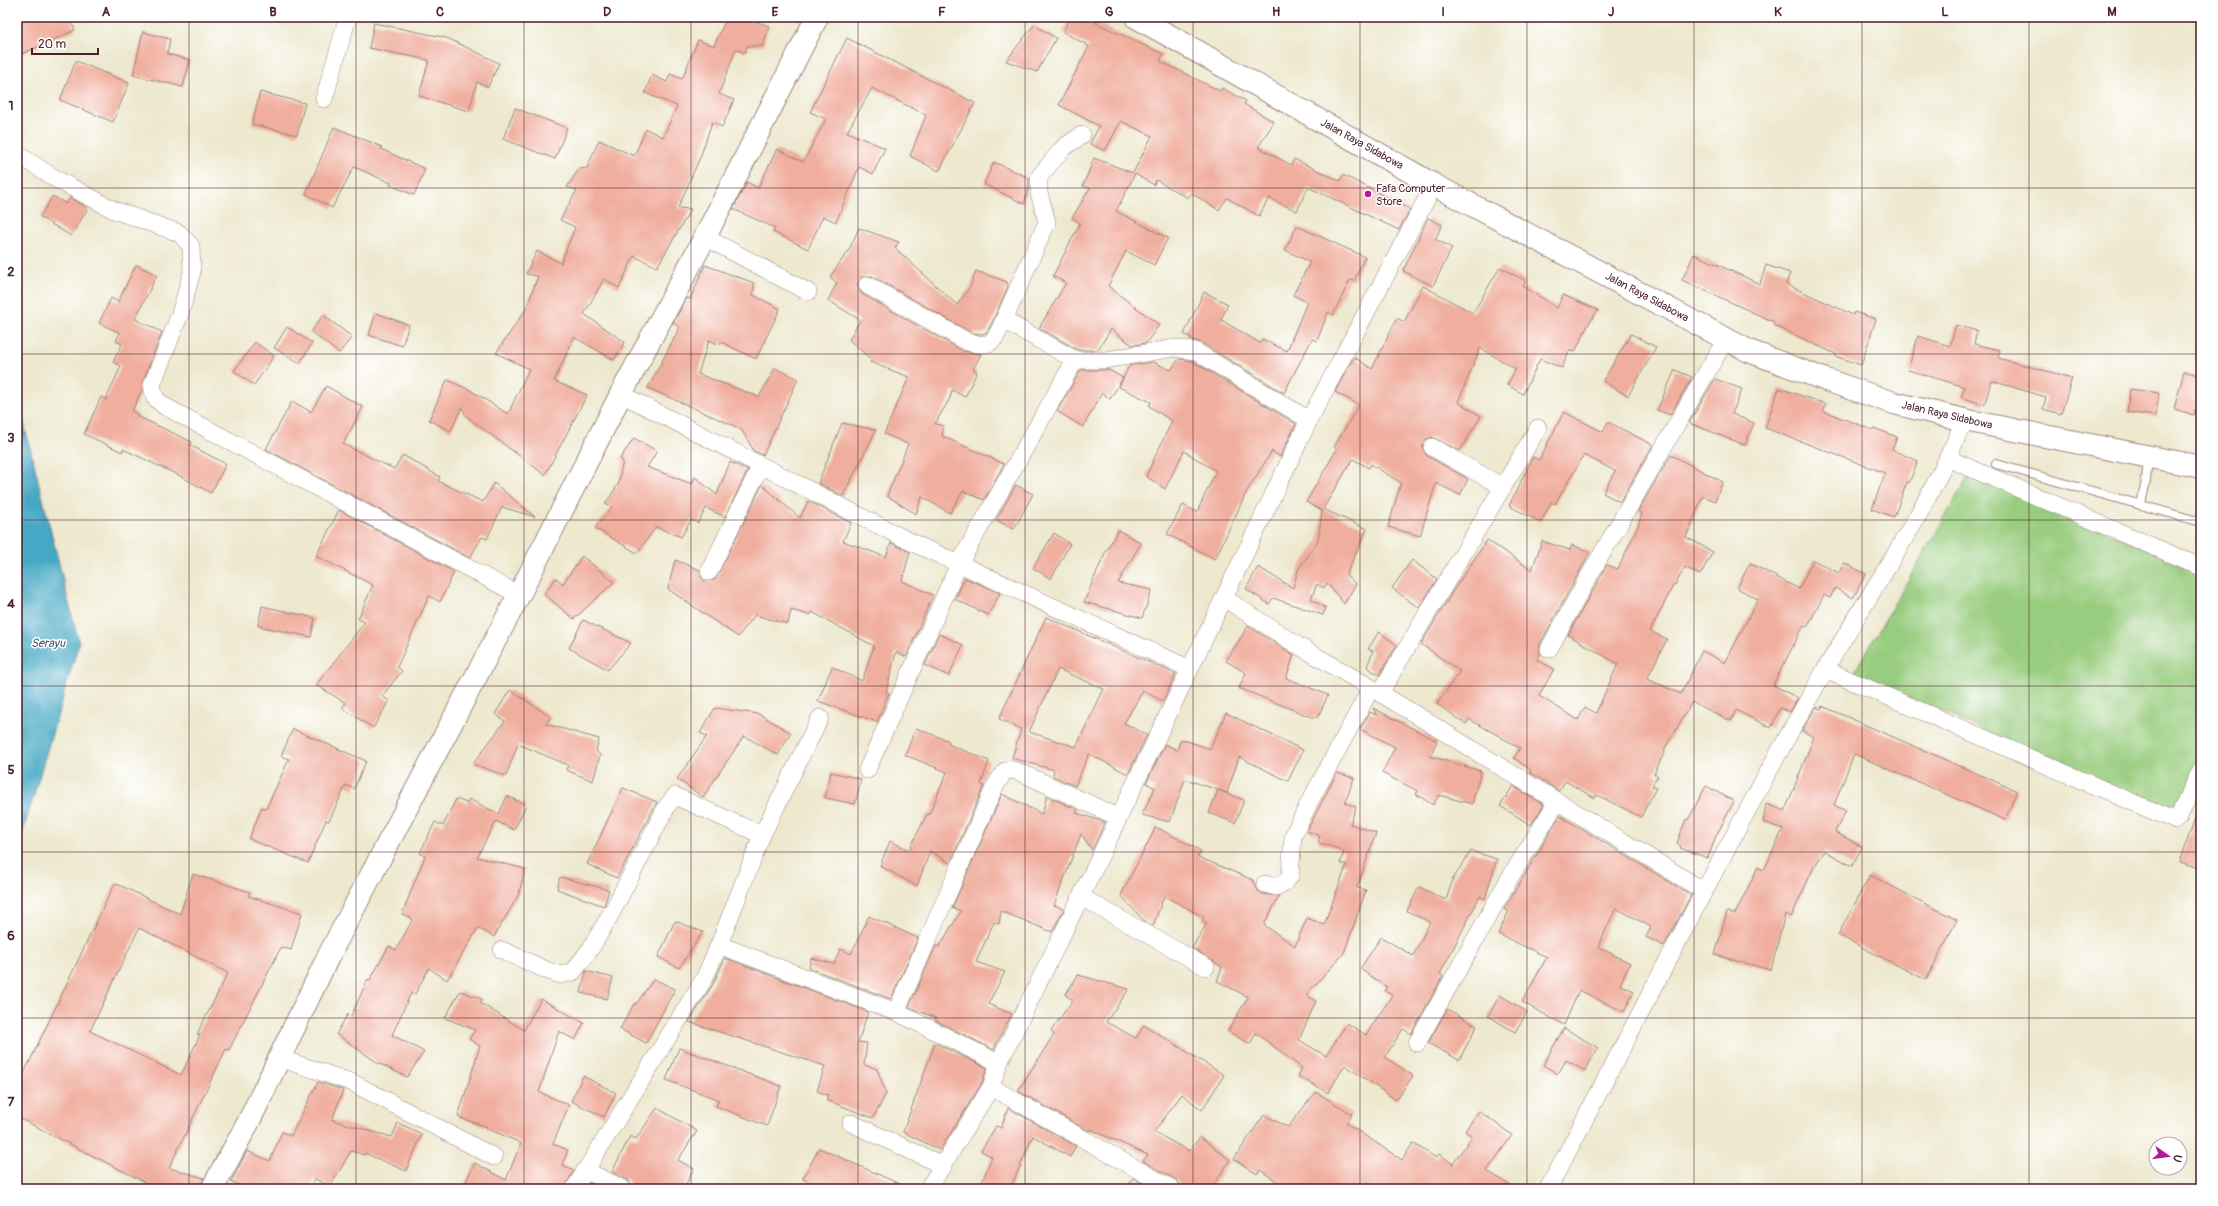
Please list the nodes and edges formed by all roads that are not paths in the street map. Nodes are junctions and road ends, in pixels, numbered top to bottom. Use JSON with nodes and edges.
{"nodes":[{"id":1,"x":348,"y":17,"type":"edge"},
{"id":2,"x":817,"y":17,"type":"edge"},
{"id":3,"x":1136,"y":17,"type":"edge"},
{"id":4,"x":324,"y":99,"type":"dead end"},
{"id":5,"x":1082,"y":136,"type":"dead end"},
{"id":6,"x":17,"y":154,"type":"edge"},
{"id":7,"x":1434,"y":185,"type":"junction"},
{"id":8,"x":705,"y":238,"type":"junction"},
{"id":9,"x":867,"y":285,"type":"dead end"},
{"id":10,"x":808,"y":292,"type":"dead end"},
{"id":11,"x":1004,"y":320,"type":"junction"},
{"id":12,"x":1726,"y":339,"type":"junction"},
{"id":13,"x":1075,"y":360,"type":"junction"},
{"id":14,"x":621,"y":394,"type":"junction"},
{"id":15,"x":1308,"y":420,"type":"junction"},
{"id":16,"x":1964,"y":420,"type":"junction"},
{"id":17,"x":1538,"y":428,"type":"dead end"},
{"id":18,"x":1432,"y":447,"type":"dead end"},
{"id":19,"x":2148,"y":456,"type":"junction"},
{"id":20,"x":1949,"y":459,"type":"junction"},
{"id":21,"x":1996,"y":464,"type":"dead end"},
{"id":22,"x":2201,"y":466,"type":"edge"},
{"id":23,"x":760,"y":467,"type":"junction"},
{"id":24,"x":1503,"y":487,"type":"junction"},
{"id":25,"x":2140,"y":504,"type":"junction"},
{"id":26,"x":2201,"y":522,"type":"edge"},
{"id":27,"x":959,"y":564,"type":"junction"},
{"id":28,"x":2201,"y":567,"type":"edge"},
{"id":29,"x":709,"y":572,"type":"dead end"},
{"id":30,"x":520,"y":595,"type":"junction"},
{"id":31,"x":1224,"y":598,"type":"junction"},
{"id":32,"x":1549,"y":649,"type":"dead end"},
{"id":33,"x":1190,"y":669,"type":"junction"},
{"id":34,"x":1826,"y":670,"type":"junction"},
{"id":35,"x":1375,"y":691,"type":"junction"},
{"id":36,"x":820,"y":718,"type":"dead end"},
{"id":37,"x":866,"y":770,"type":"dead end"},
{"id":38,"x":2201,"y":770,"type":"edge"},
{"id":39,"x":1557,"y":802,"type":"junction"},
{"id":40,"x":1118,"y":817,"type":"junction"},
{"id":41,"x":762,"y":835,"type":"junction"},
{"id":42,"x":1265,"y":884,"type":"dead end"},
{"id":43,"x":1704,"y":891,"type":"junction"},
{"id":44,"x":1081,"y":897,"type":"junction"},
{"id":45,"x":719,"y":945,"type":"junction"},
{"id":46,"x":502,"y":950,"type":"dead end"},
{"id":47,"x":1206,"y":967,"type":"dead end"},
{"id":48,"x":896,"y":1012,"type":"junction"},
{"id":49,"x":1417,"y":1043,"type":"dead end"},
{"id":50,"x":279,"y":1058,"type":"junction"},
{"id":51,"x":999,"y":1063,"type":"junction"},
{"id":52,"x":991,"y":1087,"type":"junction"},
{"id":53,"x":851,"y":1123,"type":"dead end"},
{"id":54,"x":494,"y":1157,"type":"dead end"},
{"id":55,"x":944,"y":1166,"type":"junction"},
{"id":56,"x":585,"y":1170,"type":"junction"},
{"id":57,"x":212,"y":1189,"type":"edge"},
{"id":58,"x":574,"y":1189,"type":"edge"},
{"id":59,"x":623,"y":1189,"type":"edge"},
{"id":60,"x":928,"y":1189,"type":"edge"},
{"id":61,"x":1172,"y":1189,"type":"edge"},
{"id":62,"x":1548,"y":1189,"type":"edge"}],
"edges":[{"from":1,"to":4,"type":"street"},
{"from":2,"to":8,"type":"main road"},
{"from":3,"to":7,"type":"main road","name":"Jalan Raya Sidabowa"},
{"from":5,"to":11,"type":"street"},
{"from":6,"to":30,"type":"street"},
{"from":7,"to":12,"type":"main road","name":"Jalan Raya Sidabowa"},
{"from":7,"to":15,"type":"street"},
{"from":8,"to":10,"type":"street"},
{"from":8,"to":14,"type":"main road"},
{"from":9,"to":11,"type":"street"},
{"from":11,"to":13,"type":"street"},
{"from":12,"to":16,"type":"main road","name":"Jalan Raya Sidabowa"},
{"from":12,"to":32,"type":"street"},
{"from":13,"to":15,"type":"street"},
{"from":13,"to":27,"type":"street"},
{"from":14,"to":23,"type":"street"},
{"from":14,"to":30,"type":"main road"},
{"from":15,"to":31,"type":"street"},
{"from":16,"to":19,"type":"main road","name":"Jalan Raya Sidabowa"},
{"from":16,"to":20,"type":"street"},
{"from":17,"to":24,"type":"street"},
{"from":18,"to":24,"type":"street"},
{"from":19,"to":22,"type":"main road","name":"Jalan Raya Sidabowa"},
{"from":19,"to":25,"type":"lane"},
{"from":20,"to":28,"type":"street"},
{"from":20,"to":34,"type":"street"},
{"from":21,"to":25,"type":"lane"},
{"from":23,"to":27,"type":"street"},
{"from":23,"to":29,"type":"street"},
{"from":24,"to":35,"type":"street"},
{"from":25,"to":26,"type":"lane"},
{"from":27,"to":33,"type":"street"},
{"from":27,"to":37,"type":"street"},
{"from":30,"to":50,"type":"main road"},
{"from":31,"to":33,"type":"street"},
{"from":31,"to":35,"type":"street"},
{"from":33,"to":40,"type":"street"},
{"from":34,"to":38,"type":"street"},
{"from":34,"to":43,"type":"street"},
{"from":35,"to":39,"type":"street"},
{"from":35,"to":42,"type":"street"},
{"from":36,"to":41,"type":"street"},
{"from":39,"to":43,"type":"street"},
{"from":39,"to":49,"type":"street"},
{"from":40,"to":44,"type":"street"},
{"from":40,"to":48,"type":"street"},
{"from":41,"to":45,"type":"street"},
{"from":41,"to":46,"type":"street"},
{"from":43,"to":62,"type":"street"},
{"from":44,"to":47,"type":"street"},
{"from":44,"to":51,"type":"street"},
{"from":45,"to":48,"type":"street"},
{"from":45,"to":56,"type":"street"},
{"from":48,"to":51,"type":"street"},
{"from":50,"to":54,"type":"street"},
{"from":50,"to":57,"type":"main road"},
{"from":51,"to":52,"type":"street"},
{"from":52,"to":55,"type":"street"},
{"from":52,"to":61,"type":"street"},
{"from":53,"to":55,"type":"street"},
{"from":55,"to":60,"type":"street"},
{"from":56,"to":58,"type":"street"},
{"from":56,"to":59,"type":"street"}]}
